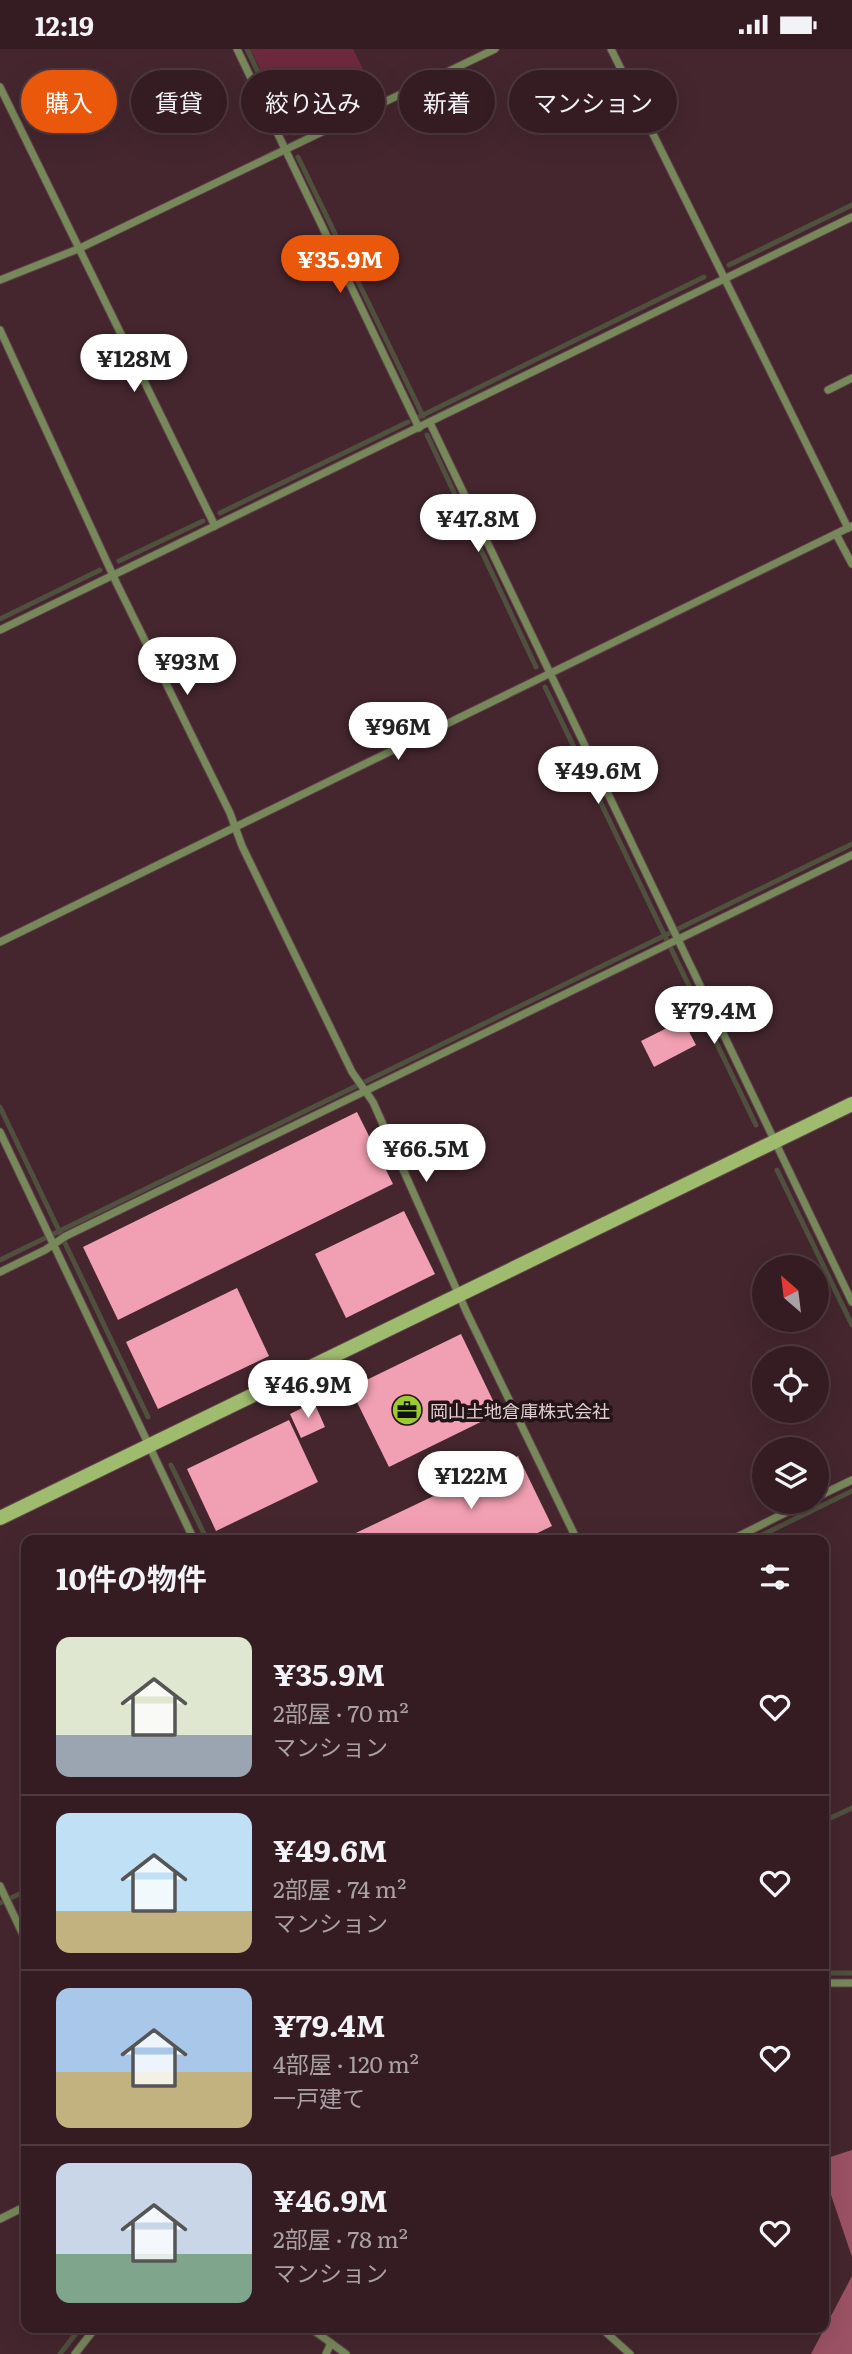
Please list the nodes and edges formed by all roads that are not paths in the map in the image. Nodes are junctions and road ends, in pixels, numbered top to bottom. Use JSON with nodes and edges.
{"nodes":[{"id":1,"x":237,"y":49,"type":"edge"},
{"id":2,"x":495,"y":49,"type":"edge"},
{"id":3,"x":611,"y":49,"type":"edge"},
{"id":4,"x":0,"y":87,"type":"edge"},
{"id":5,"x":285,"y":150,"type":"junction"},
{"id":6,"x":852,"y":217,"type":"edge"},
{"id":7,"x":78,"y":249,"type":"junction"},
{"id":8,"x":724,"y":279,"type":"junction"},
{"id":9,"x":0,"y":280,"type":"edge"},
{"id":10,"x":0,"y":330,"type":"edge"},
{"id":11,"x":852,"y":378,"type":"edge"},
{"id":12,"x":828,"y":390,"type":"dead end"},
{"id":13,"x":430,"y":423,"type":"junction"},
{"id":14,"x":419,"y":428,"type":"junction"},
{"id":15,"x":215,"y":526,"type":"junction"},
{"id":16,"x":850,"y":527,"type":"edge"},
{"id":17,"x":836,"y":534,"type":"junction"},
{"id":18,"x":852,"y":564,"type":"edge"},
{"id":19,"x":114,"y":574,"type":"junction"},
{"id":20,"x":0,"y":630,"type":"edge"},
{"id":21,"x":550,"y":673,"type":"junction"},
{"id":22,"x":234,"y":827,"type":"junction"},
{"id":23,"x":852,"y":855,"type":"edge"},
{"id":24,"x":672,"y":937,"type":"junction"},
{"id":25,"x":0,"y":942,"type":"edge"},
{"id":26,"x":361,"y":1085,"type":"junction"},
{"id":27,"x":852,"y":1104,"type":"edge"},
{"id":28,"x":0,"y":1132,"type":"edge"},
{"id":29,"x":776,"y":1141,"type":"junction"},
{"id":30,"x":56,"y":1238,"type":"junction"},
{"id":31,"x":0,"y":1272,"type":"edge"},
{"id":32,"x":460,"y":1295,"type":"junction"},
{"id":33,"x":852,"y":1302,"type":"edge"},
{"id":34,"x":149,"y":1446,"type":"junction"},
{"id":35,"x":852,"y":1480,"type":"edge"},
{"id":36,"x":829,"y":1491,"type":"edge"},
{"id":37,"x":783,"y":1514,"type":"edge"},
{"id":38,"x":0,"y":1518,"type":"edge"},
{"id":39,"x":192,"y":1535,"type":"edge"},
{"id":40,"x":575,"y":1535,"type":"edge"},
{"id":41,"x":741,"y":1535,"type":"edge"},
{"id":42,"x":0,"y":1886,"type":"edge"},
{"id":43,"x":21,"y":1930,"type":"edge"},
{"id":44,"x":829,"y":1983,"type":"edge"},
{"id":45,"x":852,"y":1983,"type":"edge"},
{"id":46,"x":21,"y":2208,"type":"edge"},
{"id":47,"x":0,"y":2219,"type":"edge"},
{"id":48,"x":91,"y":2333,"type":"edge"},
{"id":49,"x":317,"y":2333,"type":"edge"},
{"id":50,"x":607,"y":2333,"type":"edge"},
{"id":51,"x":331,"y":2343,"type":"junction"},
{"id":52,"x":75,"y":2354,"type":"edge"},
{"id":53,"x":326,"y":2354,"type":"edge"},
{"id":54,"x":346,"y":2354,"type":"edge"},
{"id":55,"x":630,"y":2354,"type":"edge"}],
"edges":[{"from":1,"to":5,"type":"street"},
{"from":2,"to":5,"type":"street"},
{"from":3,"to":8,"type":"street"},
{"from":4,"to":7,"type":"street"},
{"from":5,"to":7,"type":"street"},
{"from":5,"to":14,"type":"street"},
{"from":6,"to":8,"type":"street"},
{"from":7,"to":9,"type":"street"},
{"from":7,"to":15,"type":"street"},
{"from":8,"to":13,"type":"street"},
{"from":8,"to":16,"type":"street"},
{"from":10,"to":19,"type":"street"},
{"from":11,"to":12,"type":"street"},
{"from":13,"to":14,"type":"street"},
{"from":13,"to":21,"type":"street"},
{"from":14,"to":15,"type":"street"},
{"from":15,"to":19,"type":"street"},
{"from":16,"to":17,"type":"street"},
{"from":17,"to":18,"type":"street"},
{"from":17,"to":21,"type":"street"},
{"from":19,"to":20,"type":"street"},
{"from":19,"to":22,"type":"street"},
{"from":21,"to":22,"type":"street"},
{"from":21,"to":24,"type":"street"},
{"from":22,"to":25,"type":"street"},
{"from":22,"to":26,"type":"street"},
{"from":23,"to":24,"type":"street"},
{"from":24,"to":26,"type":"street"},
{"from":24,"to":29,"type":"street"},
{"from":26,"to":30,"type":"street"},
{"from":26,"to":32,"type":"street"},
{"from":27,"to":29,"type":"street"},
{"from":28,"to":30,"type":"street"},
{"from":29,"to":32,"type":"street"},
{"from":29,"to":33,"type":"street"},
{"from":30,"to":31,"type":"street"},
{"from":30,"to":34,"type":"street"},
{"from":32,"to":34,"type":"street"},
{"from":32,"to":40,"type":"street"},
{"from":34,"to":38,"type":"street"},
{"from":34,"to":39,"type":"street"},
{"from":35,"to":36,"type":"street"},
{"from":37,"to":41,"type":"street"},
{"from":42,"to":43,"type":"street"},
{"from":44,"to":45,"type":"street"},
{"from":46,"to":47,"type":"street"},
{"from":48,"to":52,"type":"street"},
{"from":49,"to":51,"type":"street"},
{"from":50,"to":55,"type":"street"},
{"from":51,"to":53,"type":"street"},
{"from":51,"to":54,"type":"street"}]}
